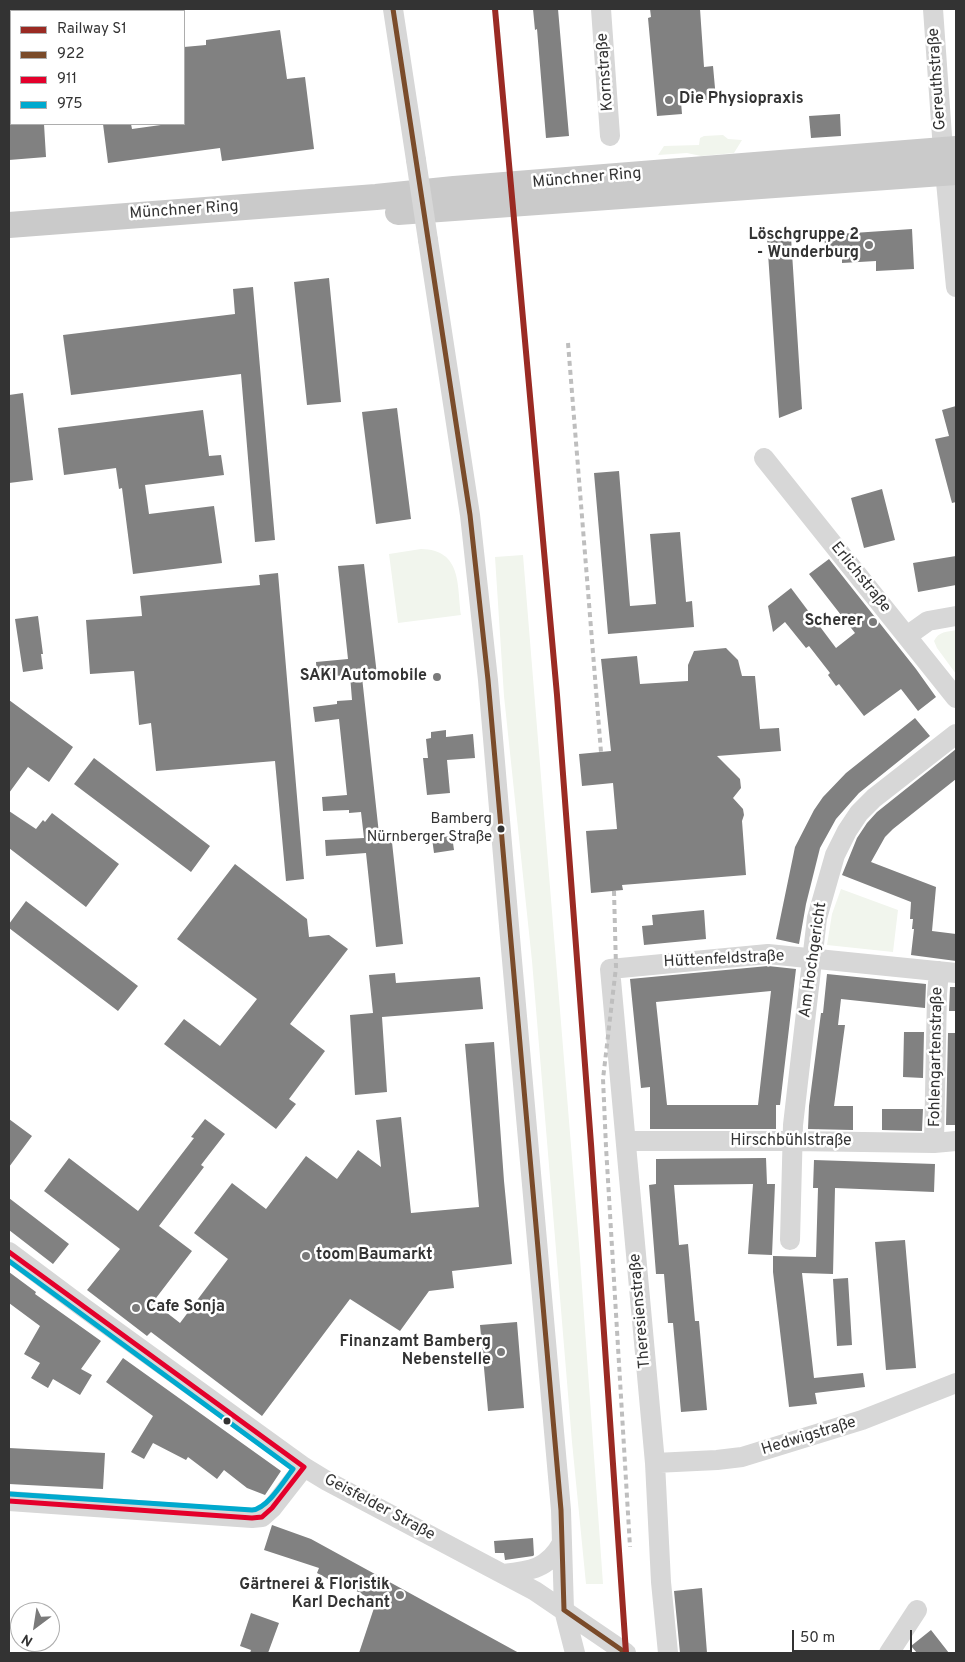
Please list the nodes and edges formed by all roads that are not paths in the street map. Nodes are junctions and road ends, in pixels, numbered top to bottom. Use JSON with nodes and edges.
{"nodes":[{"id":1,"x":393,"y":9,"type":"edge"},
{"id":2,"x":601,"y":9,"type":"edge"},
{"id":3,"x":933,"y":9,"type":"edge"},
{"id":4,"x":610,"y":136,"type":"dead end"},
{"id":5,"x":950,"y":161,"type":"edge"},
{"id":6,"x":9,"y":225,"type":"edge"},
{"id":7,"x":9,"y":242,"type":"edge"},
{"id":8,"x":956,"y":287,"type":"edge"},
{"id":9,"x":764,"y":458,"type":"dead end"},
{"id":10,"x":956,"y":616,"type":"edge"},
{"id":11,"x":907,"y":636,"type":"junction"},
{"id":12,"x":956,"y":698,"type":"edge"},
{"id":13,"x":956,"y":734,"type":"edge"},
{"id":14,"x":813,"y":958,"type":"junction"},
{"id":15,"x":610,"y":969,"type":"joint"},
{"id":16,"x":948,"y":972,"type":"edge"},
{"id":17,"x":626,"y":1141,"type":"junction"},
{"id":18,"x":792,"y":1141,"type":"junction"},
{"id":19,"x":956,"y":1141,"type":"edge"},
{"id":20,"x":934,"y":1144,"type":"junction"},
{"id":21,"x":790,"y":1240,"type":"dead end"},
{"id":22,"x":9,"y":1252,"type":"edge"},
{"id":23,"x":956,"y":1383,"type":"edge"},
{"id":24,"x":655,"y":1463,"type":"junction"},
{"id":25,"x":304,"y":1467,"type":"junction"},
{"id":26,"x":9,"y":1501,"type":"edge"},
{"id":27,"x":562,"y":1543,"type":"junction"},
{"id":28,"x":503,"y":1574,"type":"junction"},
{"id":29,"x":564,"y":1610,"type":"junction"},
{"id":30,"x":917,"y":1610,"type":"dead end"},
{"id":31,"x":575,"y":1653,"type":"edge"},
{"id":32,"x":626,"y":1653,"type":"edge"},
{"id":33,"x":668,"y":1653,"type":"edge"},
{"id":34,"x":889,"y":1653,"type":"edge"}],
"edges":[{"from":1,"to":27,"type":"street","bridge":true},
{"from":2,"to":4,"type":"street","name":"Kornstraße"},
{"from":3,"to":5,"type":"street","name":"Gereuthstraße"},
{"from":5,"to":6,"type":"main road","name":"Münchner Ring"},
{"from":5,"to":7,"type":"main road","name":"Münchner Ring"},
{"from":5,"to":8,"type":"street","name":"Gereuthstraße"},
{"from":9,"to":11,"type":"street","name":"Erlichstraße"},
{"from":10,"to":11,"type":"street"},
{"from":11,"to":12,"type":"street","name":"Erlichstraße"},
{"from":13,"to":14,"type":"street","name":"Am Hochgericht"},
{"from":14,"to":15,"type":"street","name":"Hüttenfeldstraße"},
{"from":14,"to":16,"type":"street","name":"Hüttenfeldstraße"},
{"from":14,"to":18,"type":"street","name":"Am Hochgericht"},
{"from":15,"to":17,"type":"street","name":"Theresienstraße"},
{"from":16,"to":20,"type":"street","name":"Fohlengartenstraße"},
{"from":17,"to":18,"type":"street","name":"Hirschbühlstraße"},
{"from":17,"to":24,"type":"street","name":"Theresienstraße"},
{"from":18,"to":20,"type":"street","name":"Hirschbühlstraße"},
{"from":18,"to":21,"type":"street","name":"Am Hochgericht"},
{"from":19,"to":20,"type":"street","name":"Hirschbühlstraße"},
{"from":22,"to":25,"type":"street","name":"Geisfelder Straße"},
{"from":23,"to":24,"type":"street","name":"Hedwigstraße"},
{"from":24,"to":33,"type":"street","name":"Theresienstraße"},
{"from":25,"to":26,"type":"street"},
{"from":25,"to":28,"type":"street","name":"Geisfelder Straße"},
{"from":27,"to":28,"type":"street"},
{"from":27,"to":29,"type":"street"},
{"from":28,"to":29,"type":"street","name":"Geisfelder Straße"},
{"from":29,"to":31,"type":"street"},
{"from":29,"to":32,"type":"street","name":"Geisfelder Straße"},
{"from":30,"to":34,"type":"street"}]}
